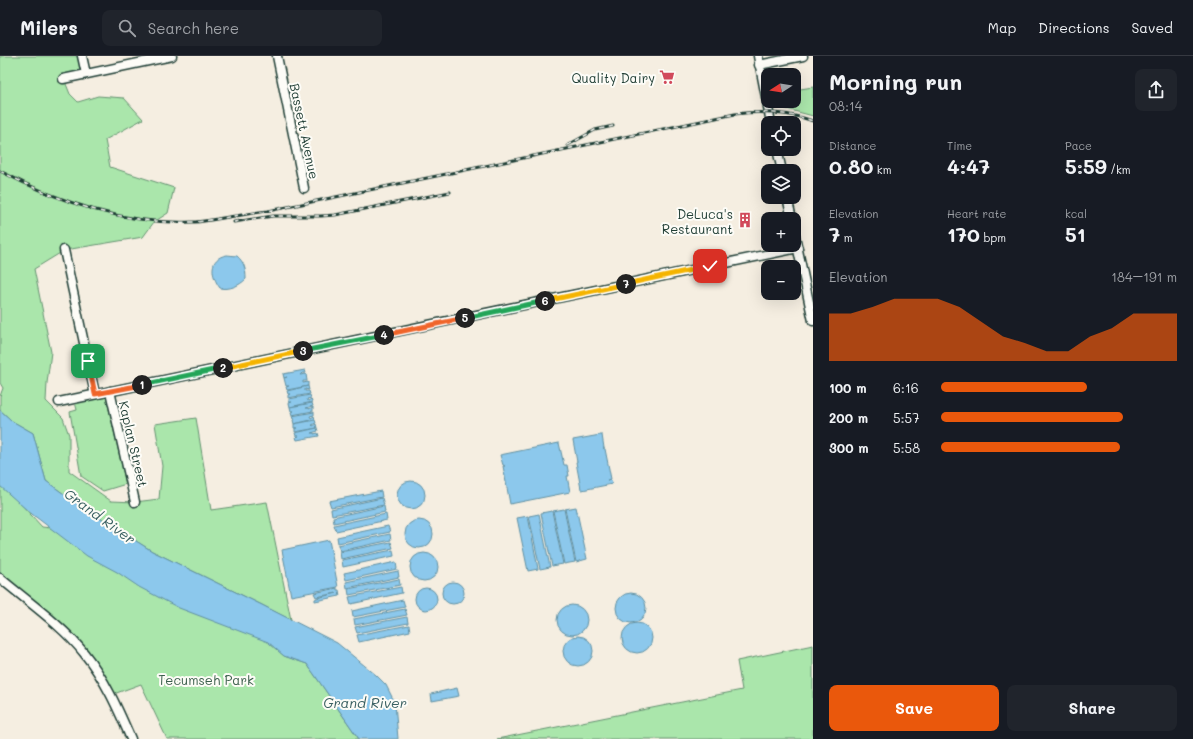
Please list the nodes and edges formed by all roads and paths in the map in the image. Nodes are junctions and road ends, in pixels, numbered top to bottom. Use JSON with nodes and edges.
{"nodes":[{"id":1,"x":82,"y":56,"type":"edge"},
{"id":2,"x":172,"y":56,"type":"edge"},
{"id":3,"x":277,"y":56,"type":"edge"},
{"id":4,"x":758,"y":56,"type":"edge"},
{"id":5,"x":803,"y":56,"type":"edge"},
{"id":6,"x":759,"y":65,"type":"junction"},
{"id":7,"x":86,"y":74,"type":"junction"},
{"id":8,"x":64,"y":79,"type":"dead end"},
{"id":9,"x":770,"y":116,"type":"edge"},
{"id":10,"x":304,"y":188,"type":"dead end"},
{"id":11,"x":64,"y":250,"type":"dead end"},
{"id":12,"x":779,"y":252,"type":"edge"},
{"id":13,"x":799,"y":252,"type":"edge"},
{"id":14,"x":813,"y":321,"type":"edge"},
{"id":15,"x":110,"y":391,"type":"junction"},
{"id":16,"x":95,"y":394,"type":"junction"},
{"id":17,"x":59,"y":402,"type":"dead end"},
{"id":18,"x":135,"y":502,"type":"dead end"},
{"id":19,"x":0,"y":578,"type":"edge"},
{"id":20,"x":131,"y":739,"type":"edge"}],
"edges":[{"from":1,"to":7,"type":"street"},
{"from":2,"to":7,"type":"street"},
{"from":3,"to":10,"type":"street","name":"Bassett Avenue"},
{"from":4,"to":6,"type":"street"},
{"from":5,"to":6,"type":"street"},
{"from":6,"to":9,"type":"street"},
{"from":7,"to":8,"type":"street"},
{"from":11,"to":16,"type":"street"},
{"from":12,"to":15,"type":"street"},
{"from":13,"to":14,"type":"street"},
{"from":15,"to":16,"type":"street"},
{"from":15,"to":18,"type":"street","name":"Kaplan Street"},
{"from":16,"to":17,"type":"street"},
{"from":19,"to":20,"type":"street"}]}
